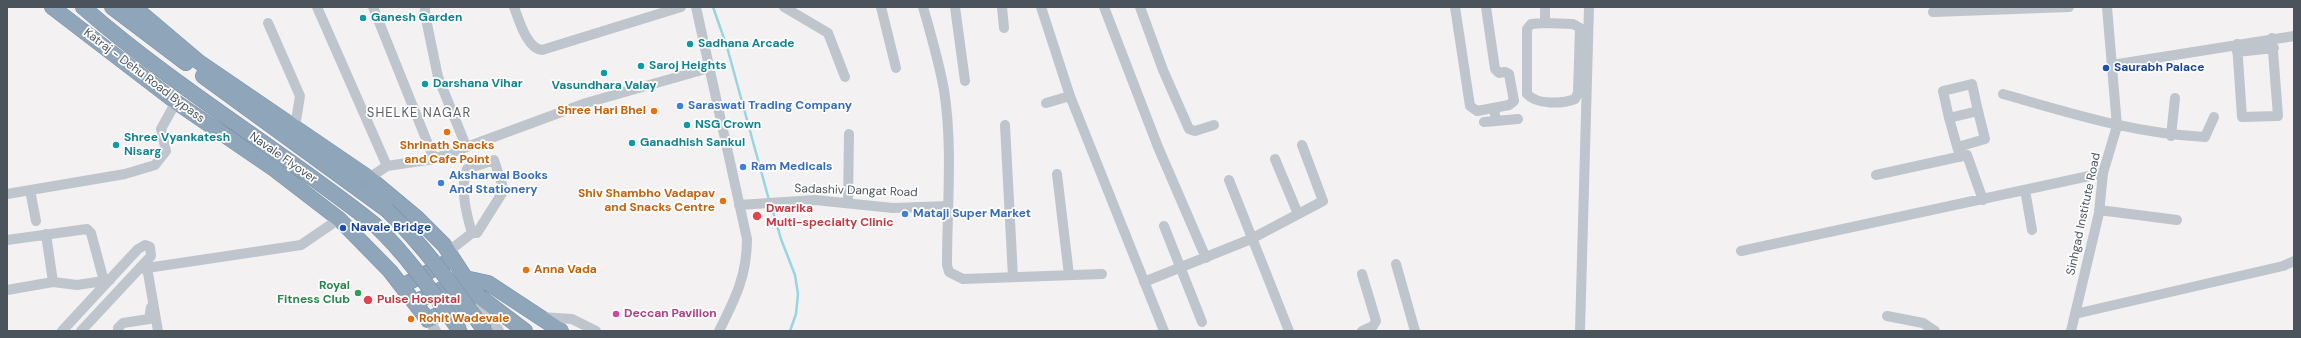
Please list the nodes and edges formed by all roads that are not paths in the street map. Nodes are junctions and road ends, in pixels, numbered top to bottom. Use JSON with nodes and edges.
{"nodes":[{"id":1,"x":52,"y":7,"type":"edge"},
{"id":2,"x":82,"y":7,"type":"edge"},
{"id":3,"x":112,"y":7,"type":"edge"},
{"id":4,"x":134,"y":7,"type":"edge"},
{"id":5,"x":317,"y":7,"type":"edge"},
{"id":6,"x":373,"y":7,"type":"edge"},
{"id":7,"x":425,"y":7,"type":"edge"},
{"id":8,"x":681,"y":7,"type":"edge"},
{"id":9,"x":696,"y":7,"type":"edge"},
{"id":10,"x":784,"y":7,"type":"edge"},
{"id":11,"x":881,"y":7,"type":"edge"},
{"id":12,"x":923,"y":7,"type":"edge"},
{"id":13,"x":955,"y":7,"type":"edge"},
{"id":14,"x":1002,"y":7,"type":"edge"},
{"id":15,"x":1042,"y":7,"type":"edge"},
{"id":16,"x":1104,"y":7,"type":"edge"},
{"id":17,"x":1140,"y":7,"type":"edge"},
{"id":18,"x":1455,"y":7,"type":"edge"},
{"id":19,"x":1486,"y":7,"type":"edge"},
{"id":20,"x":1545,"y":7,"type":"edge"},
{"id":21,"x":1589,"y":7,"type":"edge"},
{"id":22,"x":2069,"y":7,"type":"edge"},
{"id":23,"x":2106,"y":7,"type":"edge"},
{"id":24,"x":517,"y":8,"type":"edge"},
{"id":25,"x":1933,"y":12,"type":"dead end"},
{"id":26,"x":268,"y":23,"type":"dead end"},
{"id":27,"x":1545,"y":23,"type":"junction"},
{"id":28,"x":1004,"y":28,"type":"dead end"},
{"id":29,"x":2294,"y":36,"type":"edge"},
{"id":30,"x":2272,"y":38,"type":"junction"},
{"id":31,"x":2255,"y":46,"type":"junction"},
{"id":32,"x":2237,"y":48,"type":"junction"},
{"id":33,"x":2274,"y":48,"type":"junction"},
{"id":34,"x":2112,"y":65,"type":"junction"},
{"id":35,"x":709,"y":68,"type":"junction"},
{"id":36,"x":896,"y":68,"type":"dead end"},
{"id":37,"x":845,"y":77,"type":"dead end"},
{"id":38,"x":965,"y":81,"type":"dead end"},
{"id":39,"x":2003,"y":94,"type":"dead end"},
{"id":40,"x":1070,"y":96,"type":"junction"},
{"id":41,"x":2175,"y":98,"type":"dead end"},
{"id":42,"x":176,"y":102,"type":"junction"},
{"id":43,"x":1046,"y":103,"type":"dead end"},
{"id":44,"x":1494,"y":108,"type":"junction"},
{"id":45,"x":1978,"y":111,"type":"junction"},
{"id":46,"x":2214,"y":117,"type":"dead end"},
{"id":47,"x":1949,"y":118,"type":"junction"},
{"id":48,"x":1518,"y":119,"type":"dead end"},
{"id":49,"x":1496,"y":121,"type":"junction"},
{"id":50,"x":1484,"y":122,"type":"dead end"},
{"id":51,"x":1005,"y":125,"type":"dead end"},
{"id":52,"x":1214,"y":125,"type":"dead end"},
{"id":53,"x":2117,"y":126,"type":"junction"},
{"id":54,"x":295,"y":127,"type":"junction"},
{"id":55,"x":849,"y":134,"type":"dead end"},
{"id":56,"x":2171,"y":136,"type":"junction"},
{"id":57,"x":1302,"y":145,"type":"dead end"},
{"id":58,"x":466,"y":146,"type":"junction"},
{"id":59,"x":1959,"y":152,"type":"junction"},
{"id":60,"x":434,"y":159,"type":"junction"},
{"id":61,"x":1275,"y":159,"type":"dead end"},
{"id":62,"x":387,"y":166,"type":"junction"},
{"id":63,"x":2103,"y":173,"type":"junction"},
{"id":64,"x":1057,"y":174,"type":"dead end"},
{"id":65,"x":1876,"y":175,"type":"dead end"},
{"id":66,"x":369,"y":178,"type":"junction"},
{"id":67,"x":1229,"y":180,"type":"dead end"},
{"id":68,"x":30,"y":190,"type":"junction"},
{"id":69,"x":2025,"y":190,"type":"junction"},
{"id":70,"x":7,"y":194,"type":"edge"},
{"id":71,"x":1983,"y":200,"type":"junction"},
{"id":72,"x":848,"y":203,"type":"junction"},
{"id":73,"x":739,"y":205,"type":"junction"},
{"id":74,"x":948,"y":206,"type":"junction"},
{"id":75,"x":2099,"y":210,"type":"junction"},
{"id":76,"x":1298,"y":214,"type":"junction"},
{"id":77,"x":339,"y":219,"type":"junction"},
{"id":78,"x":2177,"y":220,"type":"dead end"},
{"id":79,"x":36,"y":221,"type":"dead end"},
{"id":80,"x":1164,"y":226,"type":"dead end"},
{"id":81,"x":2032,"y":230,"type":"dead end"},
{"id":82,"x":472,"y":233,"type":"junction"},
{"id":83,"x":46,"y":234,"type":"junction"},
{"id":84,"x":1251,"y":239,"type":"junction"},
{"id":85,"x":7,"y":240,"type":"edge"},
{"id":86,"x":1742,"y":251,"type":"dead end"},
{"id":87,"x":451,"y":255,"type":"junction"},
{"id":88,"x":1206,"y":258,"type":"junction"},
{"id":89,"x":2294,"y":261,"type":"edge"},
{"id":90,"x":1396,"y":264,"type":"dead end"},
{"id":91,"x":143,"y":268,"type":"junction"},
{"id":92,"x":1181,"y":268,"type":"junction"},
{"id":93,"x":1102,"y":274,"type":"dead end"},
{"id":94,"x":1362,"y":274,"type":"dead end"},
{"id":95,"x":1069,"y":275,"type":"junction"},
{"id":96,"x":1013,"y":277,"type":"junction"},
{"id":97,"x":465,"y":278,"type":"junction"},
{"id":98,"x":107,"y":280,"type":"junction"},
{"id":99,"x":127,"y":280,"type":"junction"},
{"id":100,"x":53,"y":282,"type":"junction"},
{"id":101,"x":1144,"y":282,"type":"junction"},
{"id":102,"x":402,"y":286,"type":"junction"},
{"id":103,"x":7,"y":290,"type":"edge"},
{"id":104,"x":476,"y":294,"type":"junction"},
{"id":105,"x":152,"y":297,"type":"junction"},
{"id":106,"x":415,"y":302,"type":"junction"},
{"id":107,"x":2075,"y":314,"type":"junction"},
{"id":108,"x":1887,"y":316,"type":"dead end"},
{"id":109,"x":540,"y":317,"type":"junction"},
{"id":110,"x":1202,"y":322,"type":"dead end"},
{"id":111,"x":432,"y":326,"type":"edge"},
{"id":112,"x":493,"y":330,"type":"edge"},
{"id":113,"x":62,"y":331,"type":"edge"},
{"id":114,"x":81,"y":331,"type":"edge"},
{"id":115,"x":118,"y":331,"type":"edge"},
{"id":116,"x":158,"y":331,"type":"edge"},
{"id":117,"x":460,"y":331,"type":"edge"},
{"id":118,"x":525,"y":331,"type":"edge"},
{"id":119,"x":561,"y":331,"type":"edge"},
{"id":120,"x":596,"y":331,"type":"edge"},
{"id":121,"x":719,"y":331,"type":"edge"},
{"id":122,"x":1164,"y":331,"type":"edge"},
{"id":123,"x":1289,"y":331,"type":"edge"},
{"id":124,"x":1362,"y":331,"type":"edge"},
{"id":125,"x":1415,"y":331,"type":"edge"},
{"id":126,"x":1580,"y":331,"type":"edge"},
{"id":127,"x":1935,"y":331,"type":"edge"},
{"id":128,"x":2071,"y":331,"type":"edge"}],
"edges":[{"from":1,"to":42,"type":"highway","name":"Katraj - Dehu Road Bypass"},
{"from":2,"to":117,"type":"highway","name":"Navale Flyover","bridge":true},
{"from":3,"to":112,"type":"highway","name":"Navale Flyover","bridge":true},
{"from":4,"to":54,"type":"highway"},
{"from":5,"to":62,"type":"street"},
{"from":6,"to":60,"type":"street"},
{"from":7,"to":58,"type":"street"},
{"from":8,"to":24,"type":"street"},
{"from":9,"to":35,"type":"street"},
{"from":10,"to":37,"type":"street"},
{"from":11,"to":36,"type":"street"},
{"from":12,"to":74,"type":"street"},
{"from":13,"to":38,"type":"street"},
{"from":14,"to":28,"type":"street"},
{"from":15,"to":40,"type":"street"},
{"from":16,"to":88,"type":"street"},
{"from":17,"to":52,"type":"street"},
{"from":18,"to":44,"type":"street"},
{"from":19,"to":44,"type":"street"},
{"from":20,"to":27,"type":"street"},
{"from":21,"to":126,"type":"street"},
{"from":22,"to":25,"type":"street"},
{"from":23,"to":34,"type":"street","name":"Sinhgad Institute Road"},
{"from":26,"to":54,"type":"street"},
{"from":27,"to":27,"type":"street"},
{"from":29,"to":30,"type":"street"},
{"from":30,"to":31,"type":"street"},
{"from":30,"to":33,"type":"street"},
{"from":31,"to":32,"type":"street"},
{"from":31,"to":33,"type":"street"},
{"from":32,"to":33,"type":"street"},
{"from":32,"to":34,"type":"street"},
{"from":34,"to":53,"type":"street","name":"Sinhgad Institute Road"},
{"from":35,"to":58,"type":"street"},
{"from":35,"to":73,"type":"street"},
{"from":39,"to":53,"type":"street"},
{"from":40,"to":43,"type":"street"},
{"from":40,"to":101,"type":"street"},
{"from":41,"to":56,"type":"street"},
{"from":42,"to":68,"type":"street"},
{"from":42,"to":77,"type":"highway","name":"Katraj - Dehu Road Bypass"},
{"from":44,"to":49,"type":"street"},
{"from":45,"to":47,"type":"street"},
{"from":45,"to":47,"type":"street"},
{"from":45,"to":59,"type":"street"},
{"from":46,"to":56,"type":"street"},
{"from":47,"to":59,"type":"street"},
{"from":48,"to":49,"type":"street"},
{"from":49,"to":50,"type":"street"},
{"from":51,"to":96,"type":"street"},
{"from":53,"to":56,"type":"street"},
{"from":53,"to":63,"type":"street","name":"Sinhgad Institute Road"},
{"from":54,"to":66,"type":"highway"},
{"from":55,"to":72,"type":"street"},
{"from":57,"to":76,"type":"street"},
{"from":58,"to":60,"type":"street"},
{"from":59,"to":65,"type":"street"},
{"from":59,"to":71,"type":"street"},
{"from":60,"to":62,"type":"street"},
{"from":61,"to":76,"type":"street"},
{"from":62,"to":66,"type":"street"},
{"from":63,"to":69,"type":"street"},
{"from":63,"to":75,"type":"street","name":"Sinhgad Institute Road"},
{"from":64,"to":95,"type":"street"},
{"from":66,"to":87,"type":"highway"},
{"from":67,"to":84,"type":"street"},
{"from":68,"to":70,"type":"street"},
{"from":68,"to":79,"type":"street"},
{"from":69,"to":71,"type":"street"},
{"from":69,"to":81,"type":"street"},
{"from":71,"to":86,"type":"street"},
{"from":72,"to":73,"type":"street","name":"Sadashiv Dangat Road"},
{"from":72,"to":74,"type":"street","name":"Sadashiv Dangat Road"},
{"from":73,"to":121,"type":"street"},
{"from":74,"to":96,"type":"street"},
{"from":75,"to":78,"type":"street"},
{"from":75,"to":107,"type":"street","name":"Sinhgad Institute Road"},
{"from":76,"to":84,"type":"street"},
{"from":77,"to":91,"type":"street"},
{"from":77,"to":102,"type":"highway","name":"Katraj - Dehu Road Bypass"},
{"from":80,"to":92,"type":"street"},
{"from":82,"to":82,"type":"street"},
{"from":82,"to":87,"type":"street"},
{"from":83,"to":85,"type":"street"},
{"from":83,"to":98,"type":"street"},
{"from":83,"to":100,"type":"street"},
{"from":84,"to":88,"type":"street"},
{"from":84,"to":123,"type":"street"},
{"from":87,"to":97,"type":"highway"},
{"from":87,"to":102,"type":"highway"},
{"from":88,"to":92,"type":"street"},
{"from":89,"to":107,"type":"street"},
{"from":90,"to":125,"type":"street"},
{"from":91,"to":98,"type":"street"},
{"from":91,"to":99,"type":"street"},
{"from":91,"to":105,"type":"street"},
{"from":92,"to":101,"type":"street"},
{"from":92,"to":110,"type":"street"},
{"from":93,"to":95,"type":"street"},
{"from":94,"to":124,"type":"street"},
{"from":95,"to":96,"type":"street"},
{"from":97,"to":104,"type":"highway"},
{"from":97,"to":106,"type":"highway"},
{"from":97,"to":109,"type":"highway"},
{"from":98,"to":99,"type":"street"},
{"from":98,"to":100,"type":"street"},
{"from":98,"to":113,"type":"street"},
{"from":99,"to":114,"type":"street"},
{"from":100,"to":103,"type":"street"},
{"from":101,"to":122,"type":"street"},
{"from":102,"to":106,"type":"highway","name":"Katraj - Dehu Road Bypass"},
{"from":104,"to":111,"type":"highway","name":"Katraj - Dehu Road Bypass"},
{"from":104,"to":112,"type":"street"},
{"from":104,"to":118,"type":"highway"},
{"from":105,"to":115,"type":"street"},
{"from":105,"to":116,"type":"street"},
{"from":106,"to":111,"type":"highway","name":"Katraj - Dehu Road Bypass"},
{"from":107,"to":128,"type":"street","name":"Sinhgad Institute Road"},
{"from":108,"to":127,"type":"street"},
{"from":109,"to":119,"type":"highway"},
{"from":109,"to":120,"type":"street"}]}
